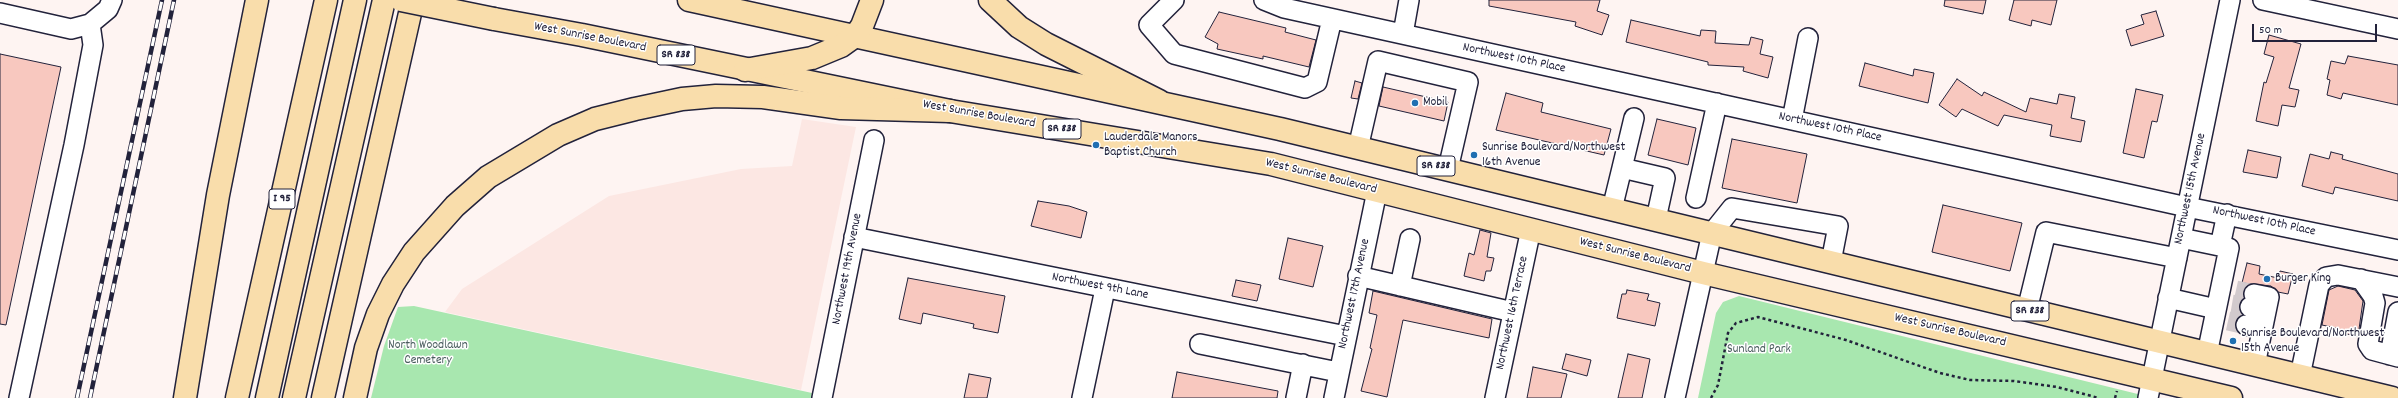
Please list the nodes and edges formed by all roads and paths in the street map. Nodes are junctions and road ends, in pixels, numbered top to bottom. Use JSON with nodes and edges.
{"nodes":[{"id":1,"x":112,"y":0,"type":"edge"},
{"id":2,"x":257,"y":0,"type":"edge"},
{"id":3,"x":326,"y":0,"type":"edge"},
{"id":4,"x":355,"y":0,"type":"edge"},
{"id":5,"x":384,"y":0,"type":"edge"},
{"id":6,"x":401,"y":0,"type":"edge"},
{"id":7,"x":413,"y":0,"type":"edge"},
{"id":8,"x":419,"y":0,"type":"edge"},
{"id":9,"x":690,"y":0,"type":"edge"},
{"id":10,"x":872,"y":0,"type":"edge"},
{"id":11,"x":990,"y":0,"type":"edge"},
{"id":12,"x":1174,"y":0,"type":"edge"},
{"id":13,"x":1264,"y":0,"type":"edge"},
{"id":14,"x":1410,"y":0,"type":"edge"},
{"id":15,"x":2230,"y":0,"type":"edge"},
{"id":16,"x":2263,"y":0,"type":"edge"},
{"id":17,"x":0,"y":13,"type":"edge"},
{"id":18,"x":1332,"y":19,"type":"junction"},
{"id":19,"x":90,"y":24,"type":"junction"},
{"id":20,"x":2398,"y":29,"type":"edge"},
{"id":21,"x":1403,"y":34,"type":"junction"},
{"id":22,"x":855,"y":36,"type":"junction"},
{"id":23,"x":1808,"y":38,"type":"dead end"},
{"id":24,"x":404,"y":39,"type":"junction"},
{"id":25,"x":745,"y":70,"type":"junction"},
{"id":26,"x":1159,"y":101,"type":"junction"},
{"id":27,"x":1717,"y":103,"type":"junction"},
{"id":28,"x":950,"y":112,"type":"junction"},
{"id":29,"x":1634,"y":118,"type":"dead end"},
{"id":30,"x":1792,"y":120,"type":"junction"},
{"id":31,"x":874,"y":140,"type":"dead end"},
{"id":32,"x":1358,"y":148,"type":"junction"},
{"id":33,"x":1622,"y":168,"type":"junction"},
{"id":34,"x":1448,"y":169,"type":"junction"},
{"id":35,"x":1377,"y":191,"type":"junction"},
{"id":36,"x":1696,"y":198,"type":"dead end"},
{"id":37,"x":2187,"y":206,"type":"junction"},
{"id":38,"x":1612,"y":209,"type":"junction"},
{"id":39,"x":2227,"y":214,"type":"junction"},
{"id":40,"x":1656,"y":219,"type":"junction"},
{"id":41,"x":1531,"y":229,"type":"junction"},
{"id":42,"x":1712,"y":233,"type":"junction"},
{"id":43,"x":854,"y":237,"type":"junction"},
{"id":44,"x":2181,"y":238,"type":"junction"},
{"id":45,"x":1410,"y":239,"type":"dead end"},
{"id":46,"x":2220,"y":246,"type":"junction"},
{"id":47,"x":2398,"y":250,"type":"edge"},
{"id":48,"x":2176,"y":258,"type":"junction"},
{"id":49,"x":1831,"y":262,"type":"junction"},
{"id":50,"x":1703,"y":273,"type":"junction"},
{"id":51,"x":1358,"y":276,"type":"junction"},
{"id":52,"x":2361,"y":280,"type":"junction"},
{"id":53,"x":1400,"y":286,"type":"junction"},
{"id":54,"x":2398,"y":287,"type":"edge"},
{"id":55,"x":1105,"y":289,"type":"junction"},
{"id":56,"x":2168,"y":298,"type":"junction"},
{"id":57,"x":2237,"y":308,"type":"junction"},
{"id":58,"x":2027,"y":310,"type":"junction"},
{"id":59,"x":1513,"y":312,"type":"junction"},
{"id":60,"x":2398,"y":312,"type":"edge"},
{"id":61,"x":1346,"y":336,"type":"junction"},
{"id":62,"x":2159,"y":342,"type":"junction"},
{"id":63,"x":1200,"y":344,"type":"dead end"},
{"id":64,"x":2207,"y":354,"type":"junction"},
{"id":65,"x":2394,"y":356,"type":"edge"},
{"id":66,"x":1303,"y":364,"type":"junction"},
{"id":67,"x":2255,"y":365,"type":"junction"},
{"id":68,"x":1338,"y":372,"type":"junction"},
{"id":69,"x":2300,"y":376,"type":"junction"},
{"id":70,"x":2150,"y":388,"type":"edge"},
{"id":71,"x":19,"y":398,"type":"edge"},
{"id":72,"x":185,"y":398,"type":"edge"},
{"id":73,"x":237,"y":398,"type":"edge"},
{"id":74,"x":266,"y":398,"type":"edge"},
{"id":75,"x":294,"y":398,"type":"edge"},
{"id":76,"x":323,"y":398,"type":"edge"},
{"id":77,"x":355,"y":398,"type":"edge"},
{"id":78,"x":822,"y":398,"type":"edge"},
{"id":79,"x":1082,"y":398,"type":"edge"},
{"id":80,"x":1296,"y":398,"type":"edge"},
{"id":81,"x":1334,"y":398,"type":"edge"},
{"id":82,"x":1495,"y":398,"type":"edge"},
{"id":83,"x":1675,"y":398,"type":"edge"},
{"id":84,"x":1711,"y":398,"type":"edge"},
{"id":85,"x":2099,"y":398,"type":"edge"},
{"id":86,"x":2231,"y":398,"type":"edge"},
{"id":87,"x":2392,"y":398,"type":"edge"}],
"edges":[{"from":1,"to":19,"type":"street"},
{"from":2,"to":72,"type":"main road"},
{"from":3,"to":73,"type":"main road","number":"I 95"},
{"from":4,"to":74,"type":"main road"},
{"from":5,"to":75,"type":"main road"},
{"from":6,"to":25,"type":"main road","name":"West Sunrise Boulevard","number":"SR 838","bridge":true},
{"from":7,"to":24,"type":"main road"},
{"from":8,"to":24,"type":"main road"},
{"from":9,"to":22,"type":"main road","number":"SR 838"},
{"from":10,"to":22,"type":"main road"},
{"from":11,"to":26,"type":"main road"},
{"from":12,"to":18,"type":"street"},
{"from":13,"to":18,"type":"street","name":"Northwest 10th Place"},
{"from":14,"to":21,"type":"street"},
{"from":15,"to":37,"type":"street","name":"Northwest 15th Avenue"},
{"from":16,"to":20,"type":"street"},
{"from":17,"to":19,"type":"street"},
{"from":18,"to":21,"type":"street","name":"Northwest 10th Place"},
{"from":19,"to":71,"type":"street"},
{"from":21,"to":27,"type":"street","name":"Northwest 10th Place"},
{"from":22,"to":25,"type":"main road"},
{"from":22,"to":26,"type":"main road","number":"SR 838"},
{"from":23,"to":30,"type":"street"},
{"from":24,"to":76,"type":"main road"},
{"from":25,"to":28,"type":"main road","name":"West Sunrise Boulevard","number":"SR 838"},
{"from":26,"to":32,"type":"main road","number":"SR 838"},
{"from":27,"to":30,"type":"street","name":"Northwest 10th Place"},
{"from":27,"to":36,"type":"street"},
{"from":28,"to":35,"type":"main road","name":"West Sunrise Boulevard","number":"SR 838"},
{"from":28,"to":77,"type":"main road"},
{"from":29,"to":33,"type":"street"},
{"from":30,"to":37,"type":"street","name":"Northwest 10th Place"},
{"from":31,"to":43,"type":"street","name":"Northwest 19th Avenue"},
{"from":32,"to":34,"type":"main road","number":"SR 838"},
{"from":32,"to":34,"type":"street"},
{"from":33,"to":38,"type":"street"},
{"from":33,"to":40,"type":"street"},
{"from":34,"to":38,"type":"main road","number":"SR 838"},
{"from":35,"to":41,"type":"main road","name":"West Sunrise Boulevard","number":"SR 838"},
{"from":35,"to":51,"type":"street","name":"Northwest 17th Avenue"},
{"from":37,"to":39,"type":"street","name":"Northwest 10th Place"},
{"from":37,"to":44,"type":"street","name":"Northwest 15th Avenue"},
{"from":38,"to":40,"type":"main road","number":"SR 838"},
{"from":39,"to":46,"type":"street"},
{"from":39,"to":47,"type":"street","name":"Northwest 10th Place"},
{"from":40,"to":42,"type":"main road","number":"SR 838"},
{"from":41,"to":50,"type":"main road","name":"West Sunrise Boulevard","number":"SR 838"},
{"from":41,"to":59,"type":"street","name":"Northwest 16th Terrace"},
{"from":42,"to":49,"type":"main road","number":"SR 838"},
{"from":42,"to":49,"type":"street"},
{"from":42,"to":50,"type":"street"},
{"from":43,"to":55,"type":"street","name":"Northwest 9th Lane"},
{"from":43,"to":78,"type":"street","name":"Northwest 19th Avenue"},
{"from":44,"to":46,"type":"street"},
{"from":44,"to":48,"type":"street","name":"Northwest 15th Avenue"},
{"from":45,"to":53,"type":"street"},
{"from":46,"to":57,"type":"street"},
{"from":48,"to":56,"type":"street","name":"Northwest 15th Avenue"},
{"from":48,"to":58,"type":"street"},
{"from":49,"to":58,"type":"main road","number":"SR 838"},
{"from":50,"to":70,"type":"main road","name":"West Sunrise Boulevard","number":"SR 838"},
{"from":50,"to":83,"type":"street"},
{"from":51,"to":53,"type":"street"},
{"from":51,"to":61,"type":"street","name":"Northwest 17th Avenue"},
{"from":52,"to":54,"type":"street"},
{"from":52,"to":65,"type":"street"},
{"from":52,"to":69,"type":"street"},
{"from":53,"to":59,"type":"street"},
{"from":55,"to":61,"type":"street","name":"Northwest 9th Lane"},
{"from":55,"to":79,"type":"street"},
{"from":56,"to":57,"type":"street"},
{"from":56,"to":62,"type":"street","name":"Northwest 15th Avenue"},
{"from":57,"to":64,"type":"street"},
{"from":57,"to":67,"type":"street"},
{"from":58,"to":62,"type":"main road","number":"SR 838"},
{"from":59,"to":82,"type":"street","name":"Northwest 16th Terrace"},
{"from":60,"to":65,"type":"street"},
{"from":61,"to":68,"type":"street","name":"Northwest 17th Avenue"},
{"from":62,"to":64,"type":"main road","number":"SR 838"},
{"from":62,"to":70,"type":"street","name":"Northwest 15th Avenue"},
{"from":63,"to":66,"type":"street"},
{"from":64,"to":67,"type":"main road","number":"SR 838"},
{"from":66,"to":68,"type":"street"},
{"from":66,"to":80,"type":"street"},
{"from":67,"to":69,"type":"main road","number":"SR 838"},
{"from":68,"to":81,"type":"street","name":"Northwest 17th Avenue"},
{"from":69,"to":87,"type":"main road","number":"SR 838"},
{"from":70,"to":86,"type":"main road","name":"West Sunrise Boulevard","number":"SR 838"},
{"from":84,"to":85,"type":"path"}]}
